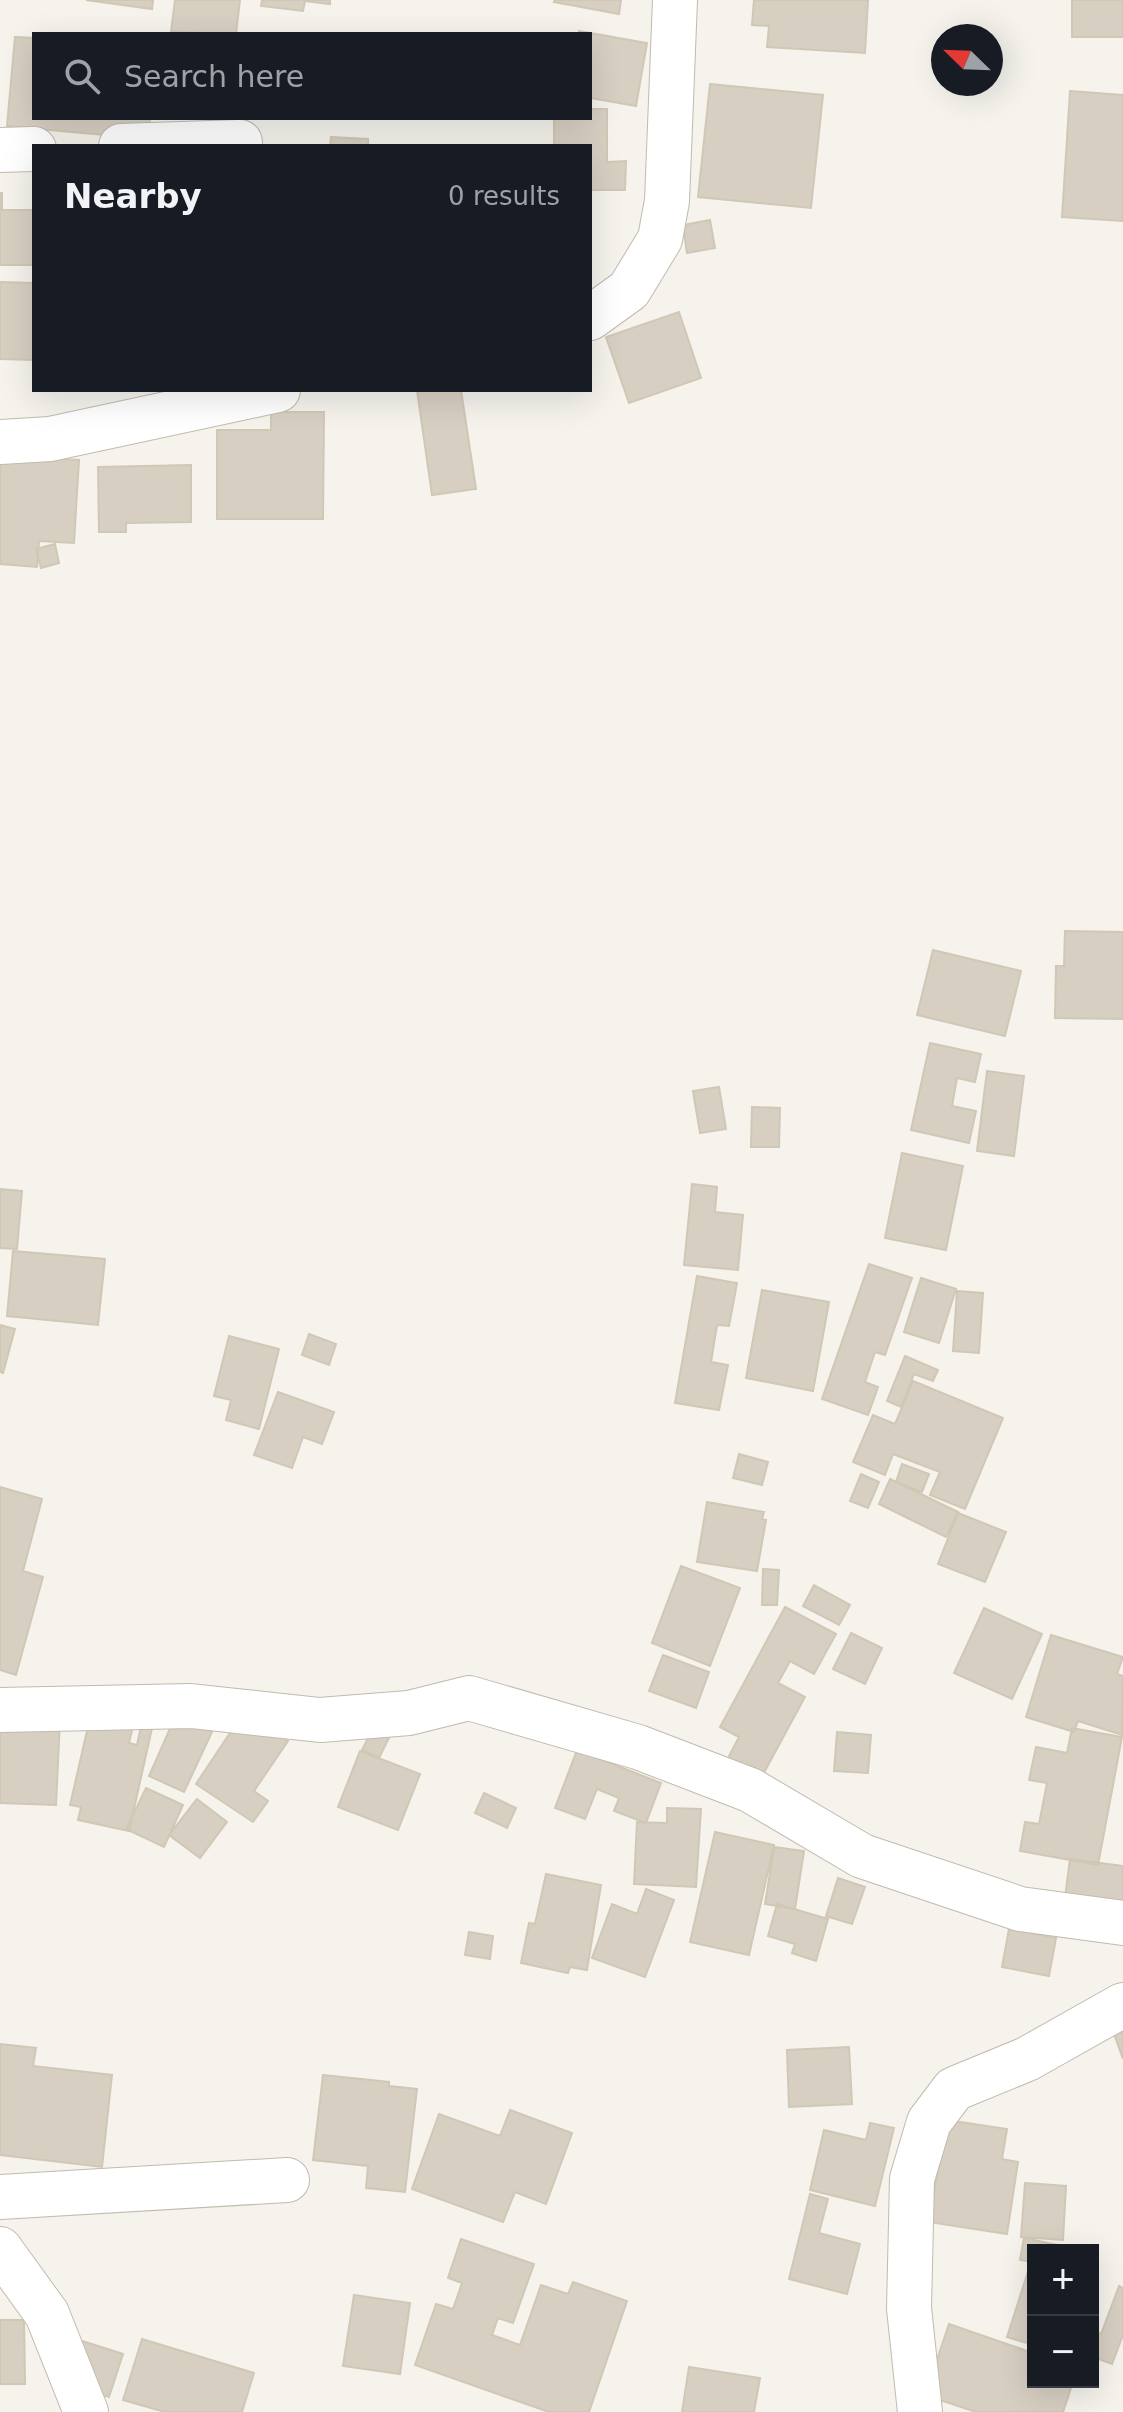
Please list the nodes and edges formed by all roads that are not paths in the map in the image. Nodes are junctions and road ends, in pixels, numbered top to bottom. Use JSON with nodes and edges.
{"nodes":[{"id":1,"x":675,"y":0,"type":"edge"},
{"id":2,"x":240,"y":142,"type":"dead end"},
{"id":3,"x":180,"y":144,"type":"edge"},
{"id":4,"x":32,"y":149,"type":"edge"},
{"id":5,"x":0,"y":150,"type":"edge"},
{"id":6,"x":592,"y":317,"type":"edge"},
{"id":7,"x":269,"y":392,"type":"edge"},
{"id":8,"x":0,"y":442,"type":"edge"},
{"id":9,"x":0,"y":1710,"type":"edge"},
{"id":10,"x":1123,"y":1923,"type":"edge"},
{"id":11,"x":1123,"y":2005,"type":"edge"},
{"id":12,"x":287,"y":2180,"type":"dead end"},
{"id":13,"x":0,"y":2197,"type":"edge"},
{"id":14,"x":0,"y":2249,"type":"edge"},
{"id":15,"x":86,"y":2412,"type":"edge"},
{"id":16,"x":920,"y":2412,"type":"edge"}],
"edges":[{"from":1,"to":6,"type":"street"},
{"from":2,"to":3,"type":"street"},
{"from":4,"to":5,"type":"street"},
{"from":7,"to":8,"type":"street"},
{"from":9,"to":10,"type":"street"},
{"from":11,"to":16,"type":"street"},
{"from":12,"to":13,"type":"street"},
{"from":14,"to":15,"type":"street"}]}
